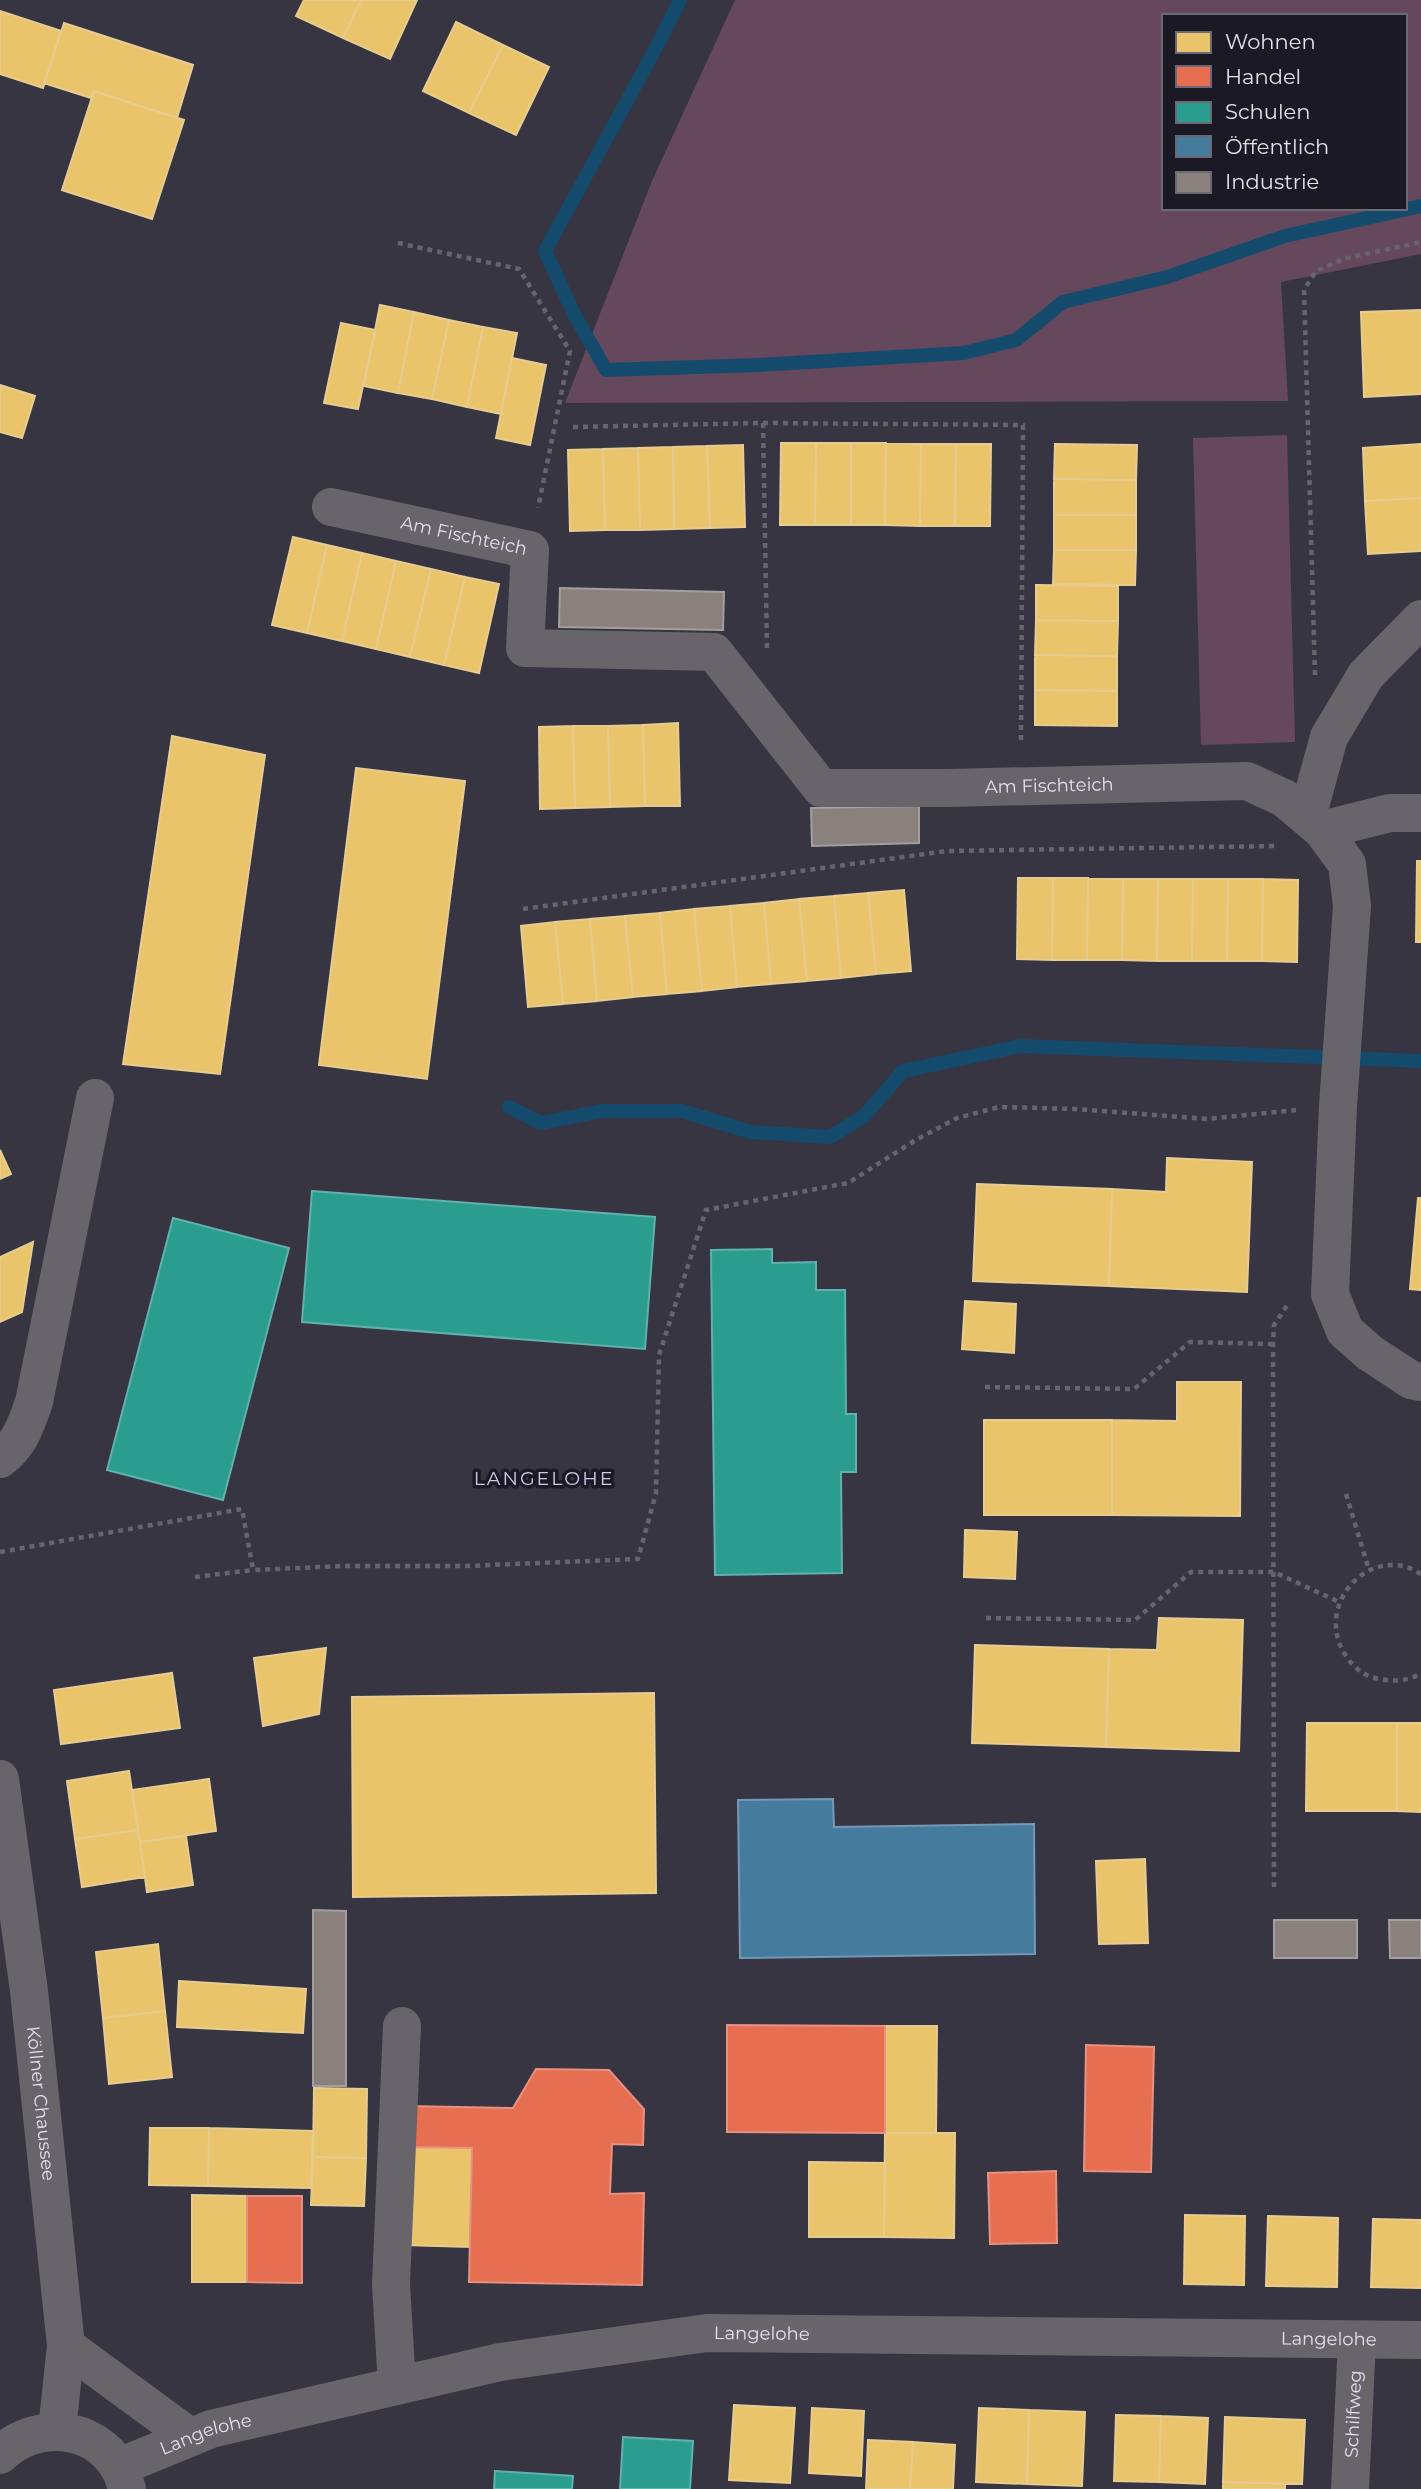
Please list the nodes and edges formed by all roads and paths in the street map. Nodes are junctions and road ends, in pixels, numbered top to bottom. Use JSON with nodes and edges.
{"nodes":[{"id":1,"x":1421,"y":242,"type":"edge"},
{"id":2,"x":398,"y":243,"type":"dead end"},
{"id":3,"x":763,"y":423,"type":"junction"},
{"id":4,"x":573,"y":428,"type":"dead end"},
{"id":5,"x":331,"y":507,"type":"dead end"},
{"id":6,"x":530,"y":550,"type":"junction"},
{"id":7,"x":1421,"y":619,"type":"edge"},
{"id":8,"x":767,"y":653,"type":"dead end"},
{"id":9,"x":1315,"y":684,"type":"dead end"},
{"id":10,"x":1021,"y":786,"type":"junction"},
{"id":11,"x":1421,"y":813,"type":"edge"},
{"id":12,"x":1315,"y":824,"type":"junction"},
{"id":13,"x":523,"y":909,"type":"dead end"},
{"id":14,"x":95,"y":1098,"type":"dead end"},
{"id":15,"x":1338,"y":1106,"type":"junction"},
{"id":16,"x":1330,"y":1285,"type":"junction"},
{"id":17,"x":1273,"y":1344,"type":"junction"},
{"id":18,"x":1421,"y":1382,"type":"edge"},
{"id":19,"x":985,"y":1387,"type":"dead end"},
{"id":20,"x":0,"y":1459,"type":"edge"},
{"id":21,"x":1346,"y":1494,"type":"dead end"},
{"id":22,"x":0,"y":1552,"type":"edge"},
{"id":23,"x":253,"y":1570,"type":"junction"},
{"id":24,"x":1369,"y":1570,"type":"junction"},
{"id":25,"x":1274,"y":1572,"type":"junction"},
{"id":26,"x":1421,"y":1574,"type":"edge"},
{"id":27,"x":195,"y":1577,"type":"dead end"},
{"id":28,"x":1339,"y":1602,"type":"junction"},
{"id":29,"x":986,"y":1618,"type":"dead end"},
{"id":30,"x":1421,"y":1673,"type":"edge"},
{"id":31,"x":0,"y":1779,"type":"edge"},
{"id":32,"x":1273,"y":1887,"type":"dead end"},
{"id":33,"x":402,"y":2026,"type":"dead end"},
{"id":34,"x":1357,"y":2340,"type":"junction"},
{"id":35,"x":1421,"y":2340,"type":"edge"},
{"id":36,"x":66,"y":2346,"type":"junction"},
{"id":37,"x":397,"y":2386,"type":"junction"},
{"id":38,"x":57,"y":2430,"type":"junction"},
{"id":39,"x":190,"y":2437,"type":"junction"},
{"id":40,"x":0,"y":2455,"type":"edge"},
{"id":41,"x":123,"y":2478,"type":"edge"},
{"id":42,"x":1350,"y":2489,"type":"edge"}],
"edges":[{"from":1,"to":9,"type":"path"},
{"from":2,"to":6,"type":"path"},
{"from":3,"to":4,"type":"path"},
{"from":3,"to":8,"type":"path"},
{"from":3,"to":10,"type":"path"},
{"from":5,"to":6,"type":"street","name":"Am Fischteich"},
{"from":6,"to":10,"type":"street","name":"Am Fischteich"},
{"from":7,"to":12,"type":"street"},
{"from":10,"to":12,"type":"street","name":"Am Fischteich"},
{"from":11,"to":12,"type":"street"},
{"from":12,"to":13,"type":"path"},
{"from":12,"to":15,"type":"street","name":"Am Fischteich"},
{"from":14,"to":20,"type":"street"},
{"from":15,"to":16,"type":"street","name":"Am Fischteich"},
{"from":15,"to":23,"type":"path"},
{"from":16,"to":17,"type":"path"},
{"from":16,"to":18,"type":"street","name":"Am Fischteich"},
{"from":17,"to":19,"type":"path"},
{"from":17,"to":25,"type":"path"},
{"from":21,"to":24,"type":"path"},
{"from":22,"to":23,"type":"path"},
{"from":23,"to":27,"type":"path"},
{"from":24,"to":26,"type":"path"},
{"from":24,"to":28,"type":"path"},
{"from":25,"to":28,"type":"path"},
{"from":25,"to":29,"type":"path"},
{"from":25,"to":32,"type":"path"},
{"from":28,"to":30,"type":"path"},
{"from":31,"to":36,"type":"street","name":"Köllner Chaussee"},
{"from":33,"to":37,"type":"street"},
{"from":34,"to":35,"type":"street","name":"Langelohe"},
{"from":34,"to":37,"type":"street","name":"Langelohe"},
{"from":34,"to":42,"type":"street","name":"Schilfweg"},
{"from":36,"to":38,"type":"street","name":"Köllner Chaussee"},
{"from":36,"to":39,"type":"street"},
{"from":37,"to":39,"type":"street","name":"Langelohe"},
{"from":38,"to":40,"type":"street"},
{"from":38,"to":41,"type":"street"},
{"from":39,"to":41,"type":"street","name":"Langelohe"}]}
